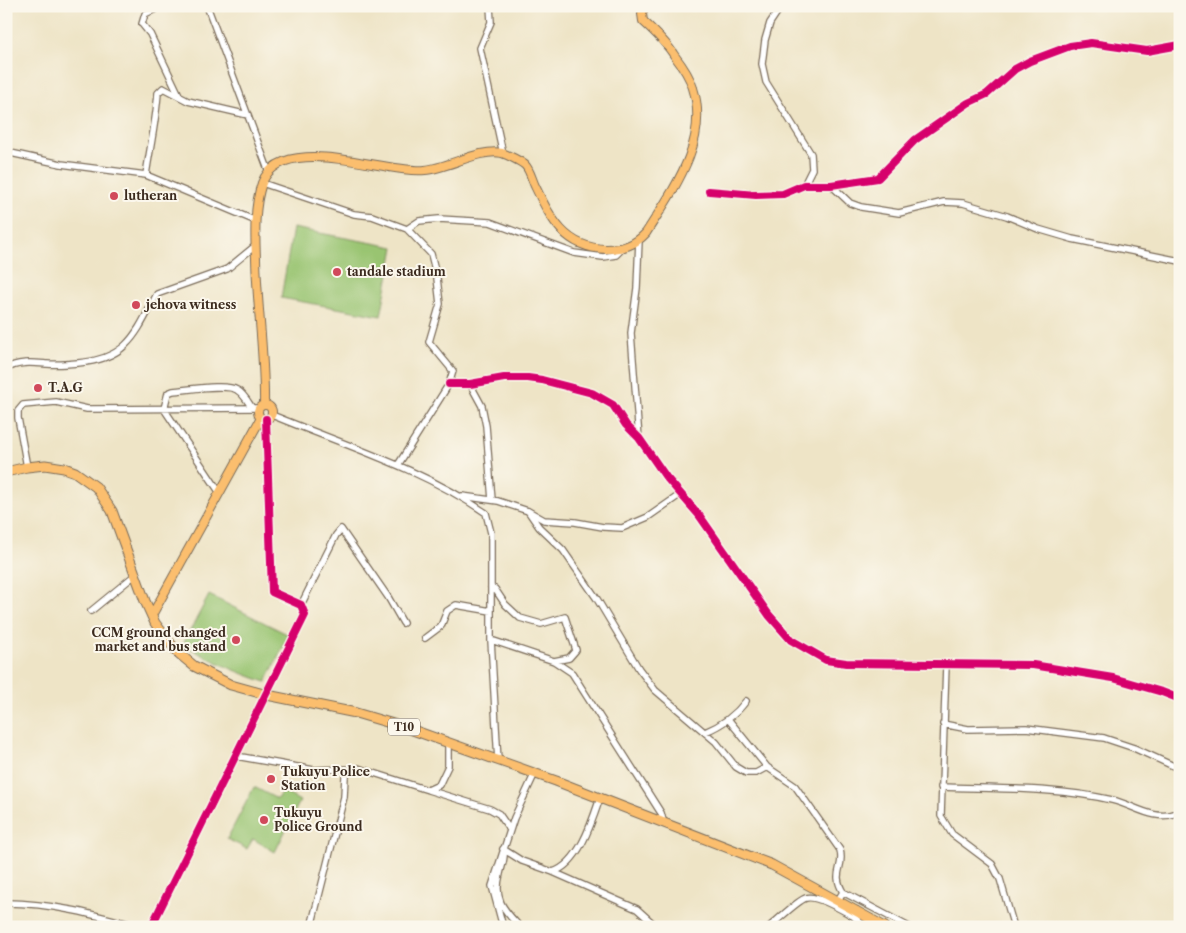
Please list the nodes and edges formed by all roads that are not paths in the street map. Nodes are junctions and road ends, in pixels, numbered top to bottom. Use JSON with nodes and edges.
{"nodes":[{"id":1,"x":162,"y":6,"type":"edge"},
{"id":2,"x":207,"y":6,"type":"edge"},
{"id":3,"x":490,"y":6,"type":"edge"},
{"id":4,"x":644,"y":6,"type":"edge"},
{"id":5,"x":777,"y":6,"type":"edge"},
{"id":6,"x":153,"y":8,"type":"edge"},
{"id":7,"x":1180,"y":45,"type":"edge"},
{"id":8,"x":180,"y":97,"type":"junction"},
{"id":9,"x":248,"y":115,"type":"junction"},
{"id":10,"x":6,"y":152,"type":"edge"},
{"id":11,"x":503,"y":154,"type":"junction"},
{"id":12,"x":269,"y":172,"type":"junction"},
{"id":13,"x":146,"y":175,"type":"junction"},
{"id":14,"x":262,"y":183,"type":"junction"},
{"id":15,"x":804,"y":185,"type":"junction"},
{"id":16,"x":831,"y":185,"type":"junction"},
{"id":17,"x":709,"y":192,"type":"dead end"},
{"id":18,"x":256,"y":221,"type":"junction"},
{"id":19,"x":407,"y":228,"type":"junction"},
{"id":20,"x":639,"y":240,"type":"junction"},
{"id":21,"x":255,"y":246,"type":"junction"},
{"id":22,"x":623,"y":248,"type":"junction"},
{"id":23,"x":1180,"y":261,"type":"edge"},
{"id":24,"x":6,"y":369,"type":"edge"},
{"id":25,"x":449,"y":384,"type":"junction"},
{"id":26,"x":470,"y":384,"type":"junction"},
{"id":27,"x":259,"y":407,"type":"junction"},
{"id":28,"x":164,"y":410,"type":"junction"},
{"id":29,"x":266,"y":418,"type":"junction"},
{"id":30,"x":639,"y":438,"type":"junction"},
{"id":31,"x":398,"y":465,"type":"junction"},
{"id":32,"x":27,"y":467,"type":"junction"},
{"id":33,"x":6,"y":472,"type":"edge"},
{"id":34,"x":220,"y":493,"type":"junction"},
{"id":35,"x":680,"y":494,"type":"junction"},
{"id":36,"x":460,"y":495,"type":"junction"},
{"id":37,"x":492,"y":500,"type":"junction"},
{"id":38,"x":528,"y":511,"type":"junction"},
{"id":39,"x":135,"y":575,"type":"junction"},
{"id":40,"x":491,"y":588,"type":"junction"},
{"id":41,"x":301,"y":605,"type":"junction"},
{"id":42,"x":91,"y":611,"type":"dead end"},
{"id":43,"x":491,"y":611,"type":"junction"},
{"id":44,"x":152,"y":615,"type":"junction"},
{"id":45,"x":403,"y":623,"type":"dead end"},
{"id":46,"x":425,"y":638,"type":"dead end"},
{"id":47,"x":491,"y":640,"type":"junction"},
{"id":48,"x":554,"y":661,"type":"junction"},
{"id":49,"x":946,"y":665,"type":"junction"},
{"id":50,"x":266,"y":695,"type":"junction"},
{"id":51,"x":1180,"y":698,"type":"edge"},
{"id":52,"x":746,"y":701,"type":"dead end"},
{"id":53,"x":728,"y":719,"type":"junction"},
{"id":54,"x":943,"y":724,"type":"junction"},
{"id":55,"x":705,"y":732,"type":"junction"},
{"id":56,"x":448,"y":742,"type":"junction"},
{"id":57,"x":236,"y":756,"type":"junction"},
{"id":58,"x":498,"y":760,"type":"junction"},
{"id":59,"x":767,"y":767,"type":"junction"},
{"id":60,"x":350,"y":769,"type":"junction"},
{"id":61,"x":1180,"y":769,"type":"edge"},
{"id":62,"x":535,"y":773,"type":"junction"},
{"id":63,"x":941,"y":787,"type":"junction"},
{"id":64,"x":428,"y":790,"type":"junction"},
{"id":65,"x":600,"y":798,"type":"junction"},
{"id":66,"x":1180,"y":807,"type":"edge"},
{"id":67,"x":664,"y":824,"type":"junction"},
{"id":68,"x":510,"y":830,"type":"junction"},
{"id":69,"x":504,"y":849,"type":"junction"},
{"id":70,"x":553,"y":872,"type":"junction"},
{"id":71,"x":840,"y":896,"type":"junction"},
{"id":72,"x":6,"y":903,"type":"edge"},
{"id":73,"x":855,"y":913,"type":"junction"},
{"id":74,"x":140,"y":927,"type":"edge"},
{"id":75,"x":151,"y":927,"type":"edge"},
{"id":76,"x":311,"y":927,"type":"edge"},
{"id":77,"x":503,"y":927,"type":"edge"},
{"id":78,"x":520,"y":927,"type":"edge"},
{"id":79,"x":657,"y":927,"type":"edge"},
{"id":80,"x":769,"y":927,"type":"edge"},
{"id":81,"x":865,"y":927,"type":"edge"},
{"id":82,"x":886,"y":927,"type":"edge"},
{"id":83,"x":909,"y":927,"type":"edge"},
{"id":84,"x":1014,"y":927,"type":"edge"}],
"edges":[{"from":1,"to":6,"type":"street"},
{"from":2,"to":9,"type":"street"},
{"from":3,"to":11,"type":"street"},
{"from":4,"to":20,"type":"main road"},
{"from":5,"to":15,"type":"street"},
{"from":6,"to":8,"type":"street"},
{"from":7,"to":16,"type":"street"},
{"from":8,"to":9,"type":"street"},
{"from":8,"to":13,"type":"street"},
{"from":9,"to":12,"type":"street"},
{"from":10,"to":13,"type":"street"},
{"from":11,"to":12,"type":"main road"},
{"from":11,"to":22,"type":"main road"},
{"from":12,"to":14,"type":"main road"},
{"from":13,"to":18,"type":"street"},
{"from":14,"to":18,"type":"main road"},
{"from":14,"to":19,"type":"street"},
{"from":15,"to":16,"type":"street"},
{"from":15,"to":17,"type":"street"},
{"from":16,"to":23,"type":"street"},
{"from":18,"to":21,"type":"main road"},
{"from":19,"to":22,"type":"street"},
{"from":19,"to":25,"type":"street"},
{"from":20,"to":22,"type":"main road"},
{"from":20,"to":30,"type":"street"},
{"from":21,"to":24,"type":"street"},
{"from":21,"to":27,"type":"main road"},
{"from":25,"to":26,"type":"street"},
{"from":25,"to":31,"type":"street"},
{"from":26,"to":30,"type":"street"},
{"from":26,"to":37,"type":"street"},
{"from":27,"to":28,"type":"street"},
{"from":27,"to":28,"type":"street"},
{"from":27,"to":29,"type":"main road"},
{"from":27,"to":29,"type":"main road"},
{"from":28,"to":32,"type":"street"},
{"from":28,"to":34,"type":"street"},
{"from":29,"to":31,"type":"street"},
{"from":29,"to":34,"type":"main road"},
{"from":29,"to":41,"type":"street"},
{"from":30,"to":35,"type":"street"},
{"from":31,"to":36,"type":"street"},
{"from":32,"to":33,"type":"highway","number":"T10"},
{"from":32,"to":39,"type":"highway","number":"T10"},
{"from":34,"to":44,"type":"main road"},
{"from":35,"to":38,"type":"street"},
{"from":35,"to":49,"type":"street"},
{"from":36,"to":37,"type":"street"},
{"from":36,"to":40,"type":"street"},
{"from":37,"to":38,"type":"street"},
{"from":38,"to":55,"type":"street"},
{"from":39,"to":42,"type":"street"},
{"from":39,"to":44,"type":"highway","number":"T10"},
{"from":40,"to":43,"type":"street"},
{"from":40,"to":48,"type":"street"},
{"from":41,"to":45,"type":"street"},
{"from":41,"to":50,"type":"street"},
{"from":43,"to":46,"type":"street"},
{"from":43,"to":47,"type":"street"},
{"from":44,"to":50,"type":"highway","number":"T10"},
{"from":47,"to":48,"type":"street"},
{"from":47,"to":58,"type":"street"},
{"from":48,"to":67,"type":"street"},
{"from":49,"to":51,"type":"street"},
{"from":49,"to":54,"type":"street"},
{"from":50,"to":56,"type":"highway","number":"T10"},
{"from":50,"to":57,"type":"street"},
{"from":52,"to":53,"type":"street"},
{"from":53,"to":55,"type":"street"},
{"from":53,"to":59,"type":"street"},
{"from":54,"to":61,"type":"street"},
{"from":54,"to":63,"type":"street"},
{"from":55,"to":59,"type":"street"},
{"from":56,"to":58,"type":"highway","number":"T10"},
{"from":56,"to":64,"type":"street"},
{"from":57,"to":60,"type":"street"},
{"from":57,"to":75,"type":"street"},
{"from":58,"to":62,"type":"highway","number":"T10"},
{"from":59,"to":71,"type":"street"},
{"from":60,"to":64,"type":"street"},
{"from":60,"to":76,"type":"street"},
{"from":62,"to":65,"type":"highway","number":"T10"},
{"from":62,"to":68,"type":"street"},
{"from":63,"to":66,"type":"street"},
{"from":63,"to":84,"type":"street"},
{"from":64,"to":68,"type":"street"},
{"from":65,"to":67,"type":"highway","number":"T10"},
{"from":65,"to":70,"type":"street"},
{"from":67,"to":71,"type":"highway","number":"T10"},
{"from":68,"to":69,"type":"street"},
{"from":69,"to":70,"type":"street"},
{"from":69,"to":77,"type":"street"},
{"from":69,"to":78,"type":"street"},
{"from":70,"to":79,"type":"street"},
{"from":71,"to":73,"type":"highway","number":"T10"},
{"from":71,"to":83,"type":"street"},
{"from":72,"to":74,"type":"street"},
{"from":73,"to":80,"type":"street"},
{"from":73,"to":81,"type":"street"},
{"from":73,"to":82,"type":"highway","number":"T10"}]}
